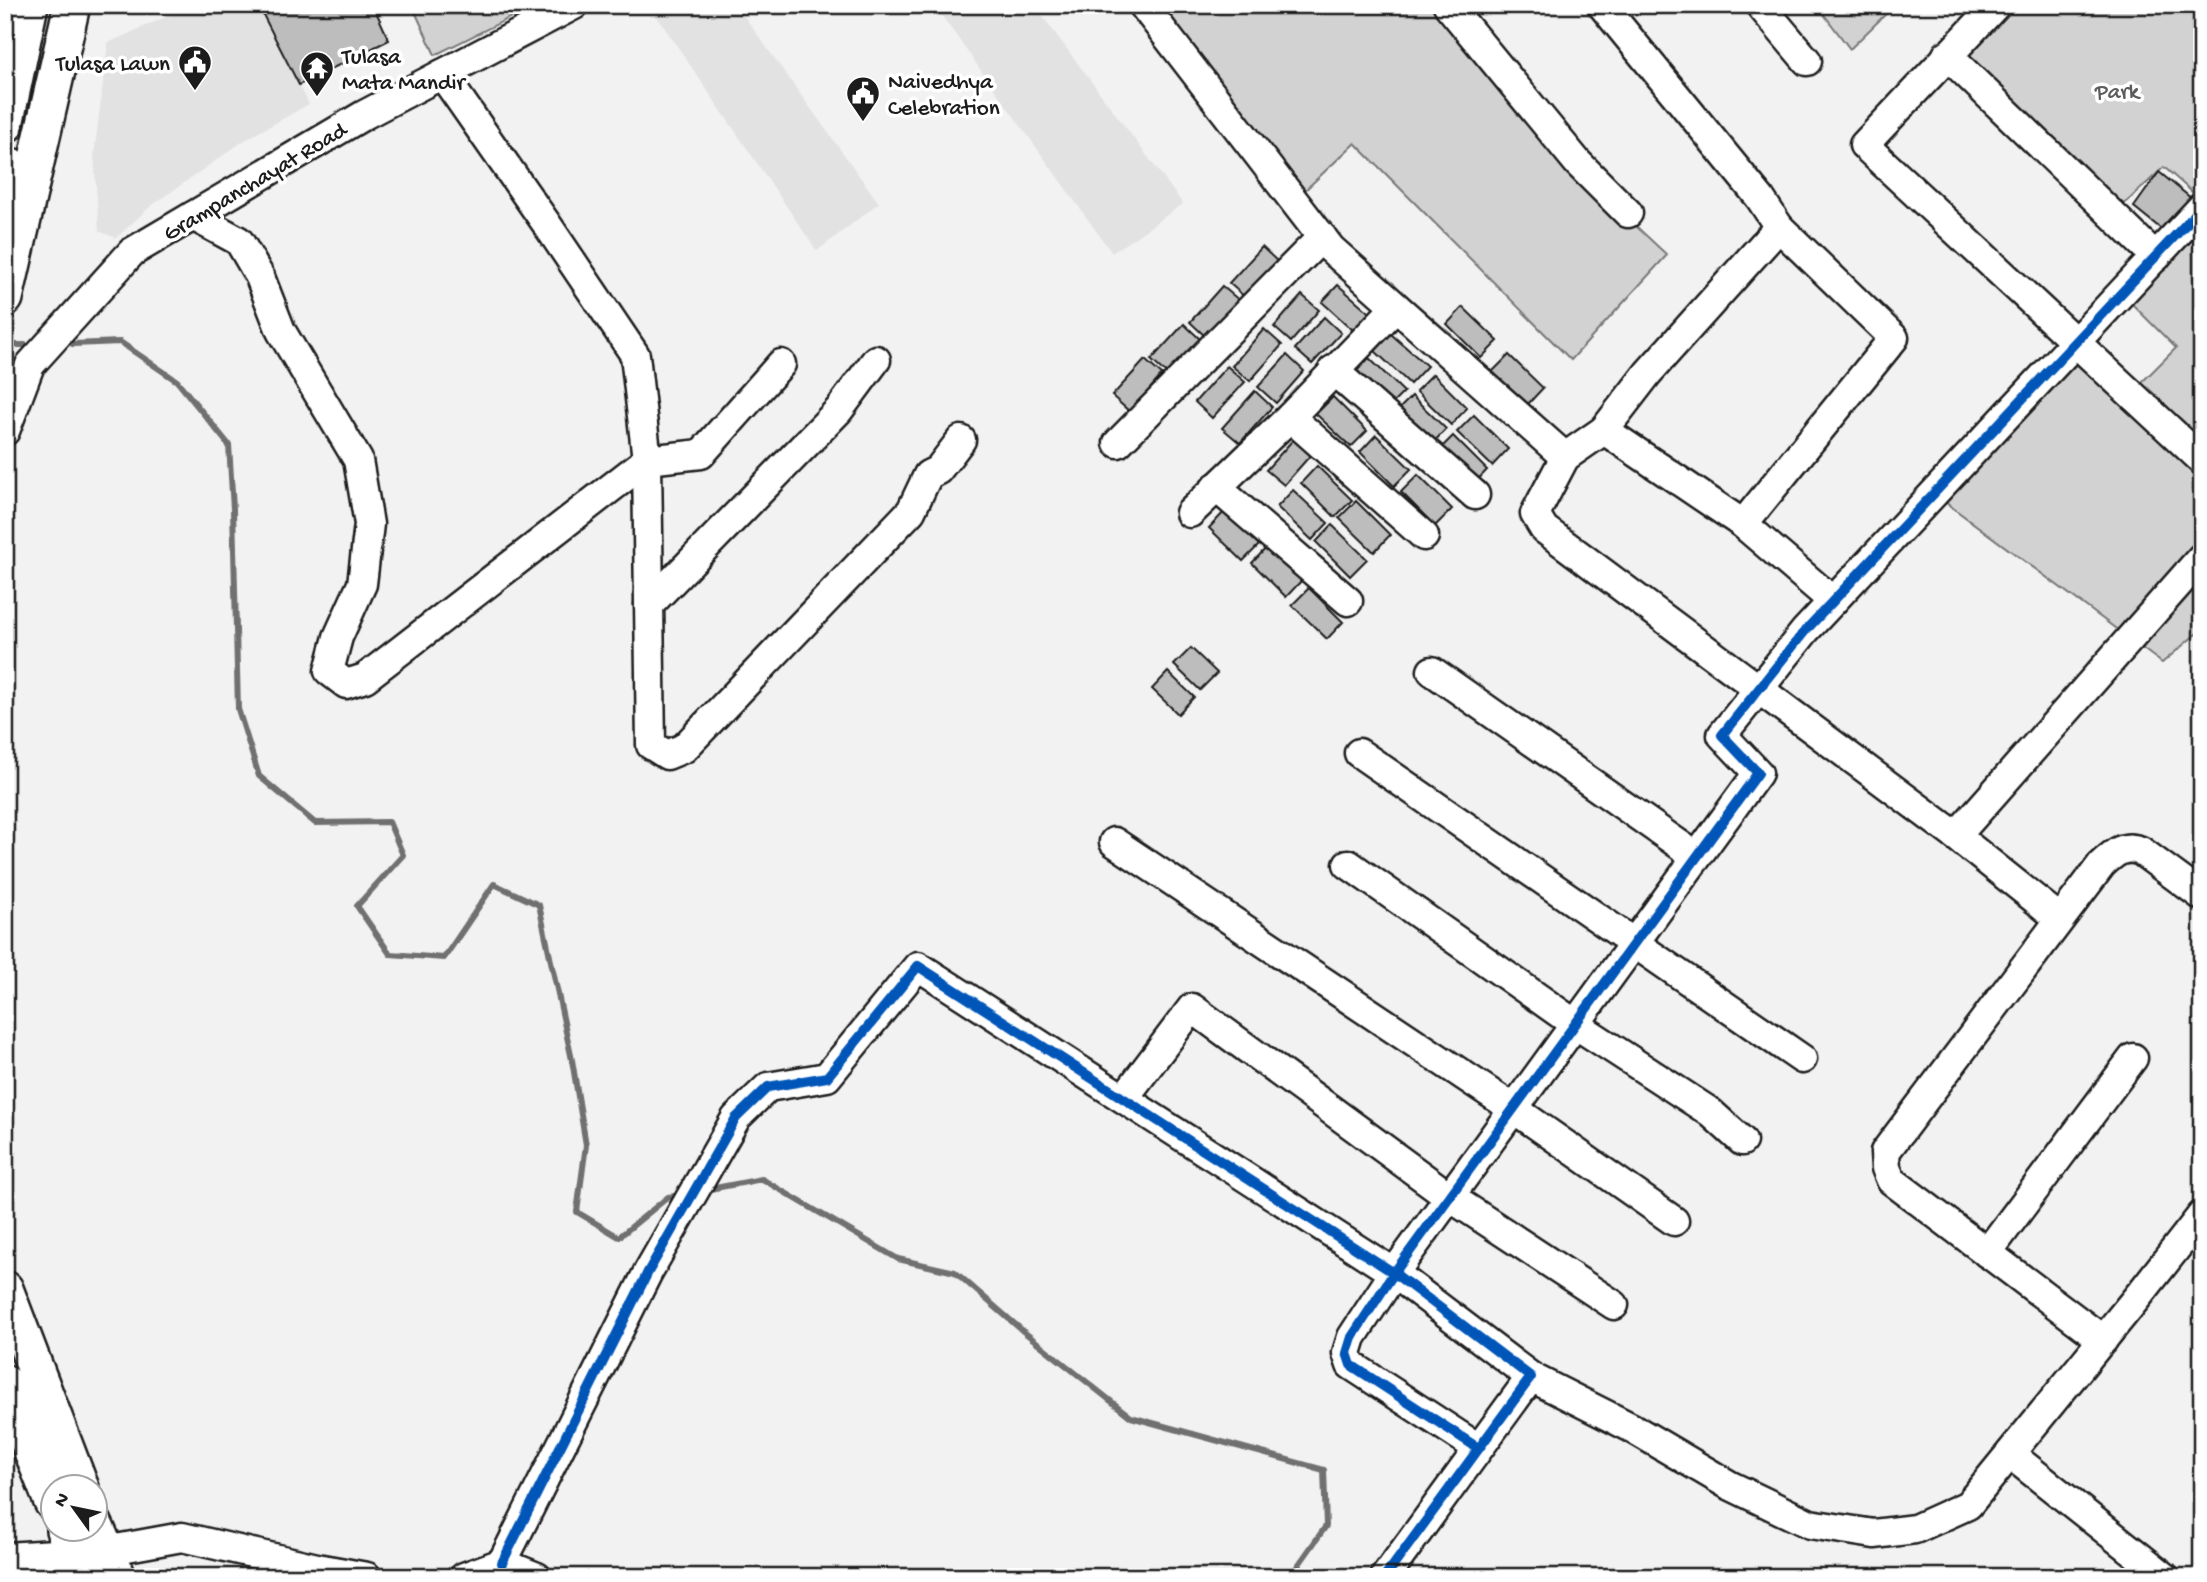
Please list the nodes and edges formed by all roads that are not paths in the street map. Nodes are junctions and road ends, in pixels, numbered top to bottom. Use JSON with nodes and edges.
{"nodes":[{"id":1,"x":30,"y":5,"type":"edge"},
{"id":2,"x":72,"y":5,"type":"edge"},
{"id":3,"x":573,"y":5,"type":"edge"},
{"id":4,"x":1143,"y":5,"type":"edge"},
{"id":5,"x":1448,"y":5,"type":"edge"},
{"id":6,"x":1602,"y":5,"type":"edge"},
{"id":7,"x":1760,"y":5,"type":"edge"},
{"id":8,"x":1996,"y":5,"type":"edge"},
{"id":9,"x":1947,"y":55,"type":"junction"},
{"id":10,"x":1807,"y":61,"type":"dead end"},
{"id":11,"x":442,"y":74,"type":"junction"},
{"id":12,"x":5,"y":125,"type":"edge"},
{"id":13,"x":20,"y":166,"type":"edge"},
{"id":14,"x":2202,"y":207,"type":"edge"},
{"id":15,"x":1628,"y":214,"type":"dead end"},
{"id":16,"x":192,"y":216,"type":"junction"},
{"id":17,"x":1779,"y":227,"type":"junction"},
{"id":18,"x":1322,"y":237,"type":"junction"},
{"id":19,"x":2155,"y":257,"type":"junction"},
{"id":20,"x":5,"y":298,"type":"edge"},
{"id":21,"x":1396,"y":307,"type":"junction"},
{"id":22,"x":2076,"y":342,"type":"junction"},
{"id":23,"x":876,"y":360,"type":"dead end"},
{"id":24,"x":781,"y":364,"type":"dead end"},
{"id":25,"x":1333,"y":370,"type":"junction"},
{"id":26,"x":1290,"y":417,"type":"junction"},
{"id":27,"x":1604,"y":430,"type":"junction"},
{"id":28,"x":5,"y":431,"type":"edge"},
{"id":29,"x":961,"y":440,"type":"dead end"},
{"id":30,"x":1118,"y":443,"type":"dead end"},
{"id":31,"x":1565,"y":457,"type":"junction"},
{"id":32,"x":647,"y":460,"type":"junction"},
{"id":33,"x":2202,"y":460,"type":"edge"},
{"id":34,"x":1216,"y":487,"type":"junction"},
{"id":35,"x":1475,"y":495,"type":"dead end"},
{"id":36,"x":1190,"y":513,"type":"dead end"},
{"id":37,"x":1743,"y":524,"type":"junction"},
{"id":38,"x":1424,"y":536,"type":"dead end"},
{"id":39,"x":2202,"y":557,"type":"edge"},
{"id":40,"x":1348,"y":601,"type":"dead end"},
{"id":41,"x":1833,"y":601,"type":"junction"},
{"id":42,"x":649,"y":605,"type":"junction"},
{"id":43,"x":1432,"y":671,"type":"dead end"},
{"id":44,"x":1759,"y":689,"type":"junction"},
{"id":45,"x":1359,"y":753,"type":"dead end"},
{"id":46,"x":1956,"y":836,"type":"junction"},
{"id":47,"x":1114,"y":842,"type":"dead end"},
{"id":48,"x":1697,"y":857,"type":"junction"},
{"id":49,"x":1348,"y":864,"type":"dead end"},
{"id":50,"x":2202,"y":896,"type":"edge"},
{"id":51,"x":2060,"y":919,"type":"junction"},
{"id":52,"x":1635,"y":942,"type":"junction"},
{"id":53,"x":1575,"y":1024,"type":"junction"},
{"id":54,"x":2133,"y":1058,"type":"dead end"},
{"id":55,"x":1802,"y":1059,"type":"dead end"},
{"id":56,"x":1124,"y":1098,"type":"junction"},
{"id":57,"x":1514,"y":1109,"type":"junction"},
{"id":58,"x":1742,"y":1141,"type":"dead end"},
{"id":59,"x":1450,"y":1196,"type":"junction"},
{"id":60,"x":2202,"y":1215,"type":"edge"},
{"id":61,"x":1674,"y":1221,"type":"dead end"},
{"id":62,"x":1987,"y":1253,"type":"junction"},
{"id":63,"x":1394,"y":1273,"type":"junction"},
{"id":64,"x":5,"y":1289,"type":"edge"},
{"id":65,"x":1614,"y":1306,"type":"dead end"},
{"id":66,"x":2103,"y":1340,"type":"junction"},
{"id":67,"x":1531,"y":1377,"type":"junction"},
{"id":68,"x":5,"y":1383,"type":"edge"},
{"id":69,"x":1478,"y":1448,"type":"junction"},
{"id":70,"x":2010,"y":1454,"type":"junction"},
{"id":71,"x":41,"y":1474,"type":"edge"},
{"id":72,"x":76,"y":1474,"type":"edge"},
{"id":73,"x":90,"y":1552,"type":"edge"},
{"id":74,"x":5,"y":1557,"type":"edge"},
{"id":75,"x":502,"y":1563,"type":"junction"},
{"id":76,"x":367,"y":1577,"type":"edge"},
{"id":77,"x":464,"y":1577,"type":"edge"},
{"id":78,"x":537,"y":1577,"type":"edge"},
{"id":79,"x":1384,"y":1577,"type":"edge"},
{"id":80,"x":2165,"y":1577,"type":"edge"}],
"edges":[{"from":1,"to":12,"type":"main road"},
{"from":2,"to":13,"type":"main road"},
{"from":3,"to":11,"type":"street","name":"Grampanchayat Road"},
{"from":4,"to":18,"type":"street"},
{"from":5,"to":15,"type":"street"},
{"from":6,"to":17,"type":"street"},
{"from":7,"to":10,"type":"street"},
{"from":8,"to":9,"type":"street"},
{"from":9,"to":19,"type":"street"},
{"from":9,"to":22,"type":"street"},
{"from":11,"to":16,"type":"street","name":"Grampanchayat Road"},
{"from":11,"to":32,"type":"street"},
{"from":13,"to":20,"type":"main road"},
{"from":14,"to":19,"type":"street"},
{"from":16,"to":28,"type":"street","name":"Grampanchayat Road"},
{"from":16,"to":32,"type":"street"},
{"from":17,"to":27,"type":"street"},
{"from":17,"to":37,"type":"street"},
{"from":18,"to":21,"type":"street"},
{"from":18,"to":30,"type":"street"},
{"from":19,"to":22,"type":"street"},
{"from":21,"to":25,"type":"street"},
{"from":21,"to":31,"type":"street"},
{"from":22,"to":33,"type":"street"},
{"from":22,"to":41,"type":"street"},
{"from":23,"to":42,"type":"street"},
{"from":24,"to":32,"type":"street"},
{"from":25,"to":26,"type":"street"},
{"from":25,"to":35,"type":"street"},
{"from":26,"to":34,"type":"street"},
{"from":26,"to":38,"type":"street"},
{"from":27,"to":31,"type":"street"},
{"from":27,"to":37,"type":"street"},
{"from":29,"to":42,"type":"street"},
{"from":31,"to":44,"type":"street"},
{"from":32,"to":42,"type":"street"},
{"from":34,"to":36,"type":"street"},
{"from":34,"to":40,"type":"street"},
{"from":37,"to":41,"type":"street"},
{"from":39,"to":46,"type":"street"},
{"from":41,"to":44,"type":"street"},
{"from":43,"to":48,"type":"street"},
{"from":44,"to":46,"type":"street"},
{"from":44,"to":48,"type":"street"},
{"from":45,"to":52,"type":"street"},
{"from":46,"to":51,"type":"street"},
{"from":47,"to":57,"type":"street"},
{"from":48,"to":52,"type":"street"},
{"from":49,"to":53,"type":"street"},
{"from":50,"to":51,"type":"street"},
{"from":51,"to":62,"type":"street"},
{"from":52,"to":53,"type":"street"},
{"from":52,"to":55,"type":"street"},
{"from":53,"to":57,"type":"street"},
{"from":53,"to":58,"type":"street"},
{"from":54,"to":62,"type":"street"},
{"from":56,"to":59,"type":"street"},
{"from":56,"to":63,"type":"street"},
{"from":56,"to":75,"type":"street"},
{"from":57,"to":59,"type":"street"},
{"from":57,"to":61,"type":"street"},
{"from":59,"to":63,"type":"street"},
{"from":59,"to":65,"type":"street"},
{"from":60,"to":66,"type":"street"},
{"from":62,"to":66,"type":"street"},
{"from":63,"to":67,"type":"street"},
{"from":63,"to":69,"type":"street"},
{"from":64,"to":72,"type":"main road"},
{"from":66,"to":70,"type":"street"},
{"from":67,"to":69,"type":"street"},
{"from":67,"to":70,"type":"street"},
{"from":68,"to":71,"type":"main road"},
{"from":69,"to":79,"type":"street"},
{"from":70,"to":80,"type":"street"},
{"from":73,"to":74,"type":"street"},
{"from":73,"to":76,"type":"street"},
{"from":75,"to":77,"type":"street"},
{"from":75,"to":78,"type":"street"}]}
